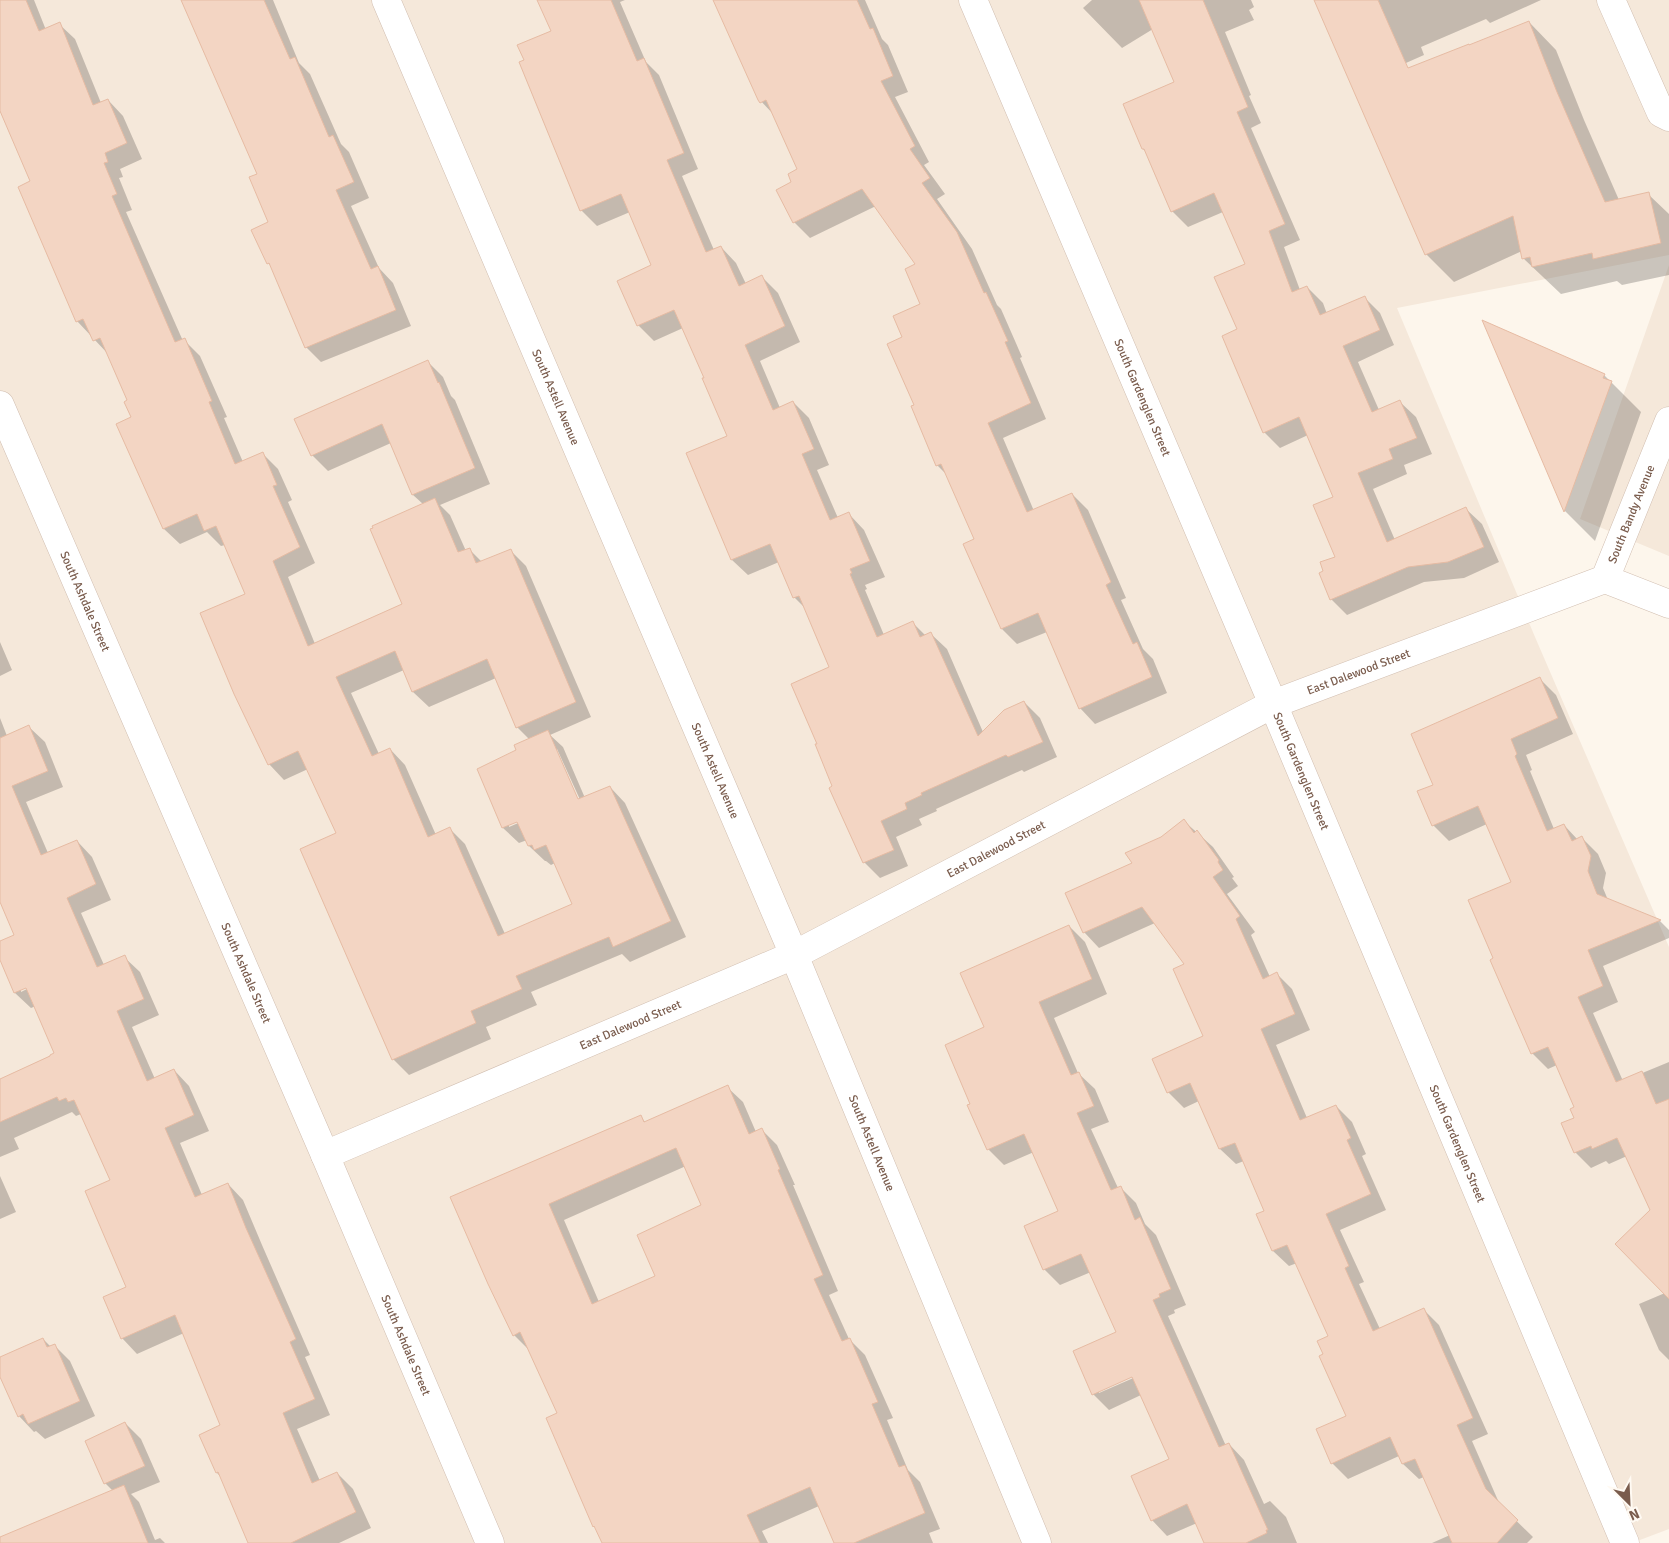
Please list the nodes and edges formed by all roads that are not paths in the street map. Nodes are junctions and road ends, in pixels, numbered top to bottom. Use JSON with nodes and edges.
{"nodes":[{"id":1,"x":386,"y":0,"type":"edge"},
{"id":2,"x":973,"y":0,"type":"edge"},
{"id":3,"x":1611,"y":0,"type":"edge"},
{"id":4,"x":1669,"y":117,"type":"edge"},
{"id":5,"x":0,"y":404,"type":"edge"},
{"id":6,"x":1669,"y":421,"type":"edge"},
{"id":7,"x":1605,"y":579,"type":"junction"},
{"id":8,"x":1669,"y":604,"type":"edge"},
{"id":9,"x":1273,"y":704,"type":"junction"},
{"id":10,"x":794,"y":955,"type":"junction"},
{"id":11,"x":325,"y":1155,"type":"junction"},
{"id":12,"x":490,"y":1543,"type":"edge"},
{"id":13,"x":1037,"y":1543,"type":"edge"},
{"id":14,"x":1625,"y":1543,"type":"edge"}],
"edges":[{"from":1,"to":10,"type":"street","name":"South Astell Avenue"},
{"from":2,"to":9,"type":"street","name":"South Gardenglen Street"},
{"from":3,"to":4,"type":"street"},
{"from":5,"to":11,"type":"street","name":"South Ashdale Street"},
{"from":6,"to":7,"type":"street","name":"South Bandy Avenue"},
{"from":7,"to":8,"type":"street"},
{"from":7,"to":9,"type":"street","name":"East Dalewood Street"},
{"from":9,"to":10,"type":"street","name":"East Dalewood Street"},
{"from":9,"to":14,"type":"street","name":"South Gardenglen Street"},
{"from":10,"to":11,"type":"street","name":"East Dalewood Street"},
{"from":10,"to":13,"type":"street","name":"South Astell Avenue"},
{"from":11,"to":12,"type":"street","name":"South Ashdale Street"}]}
